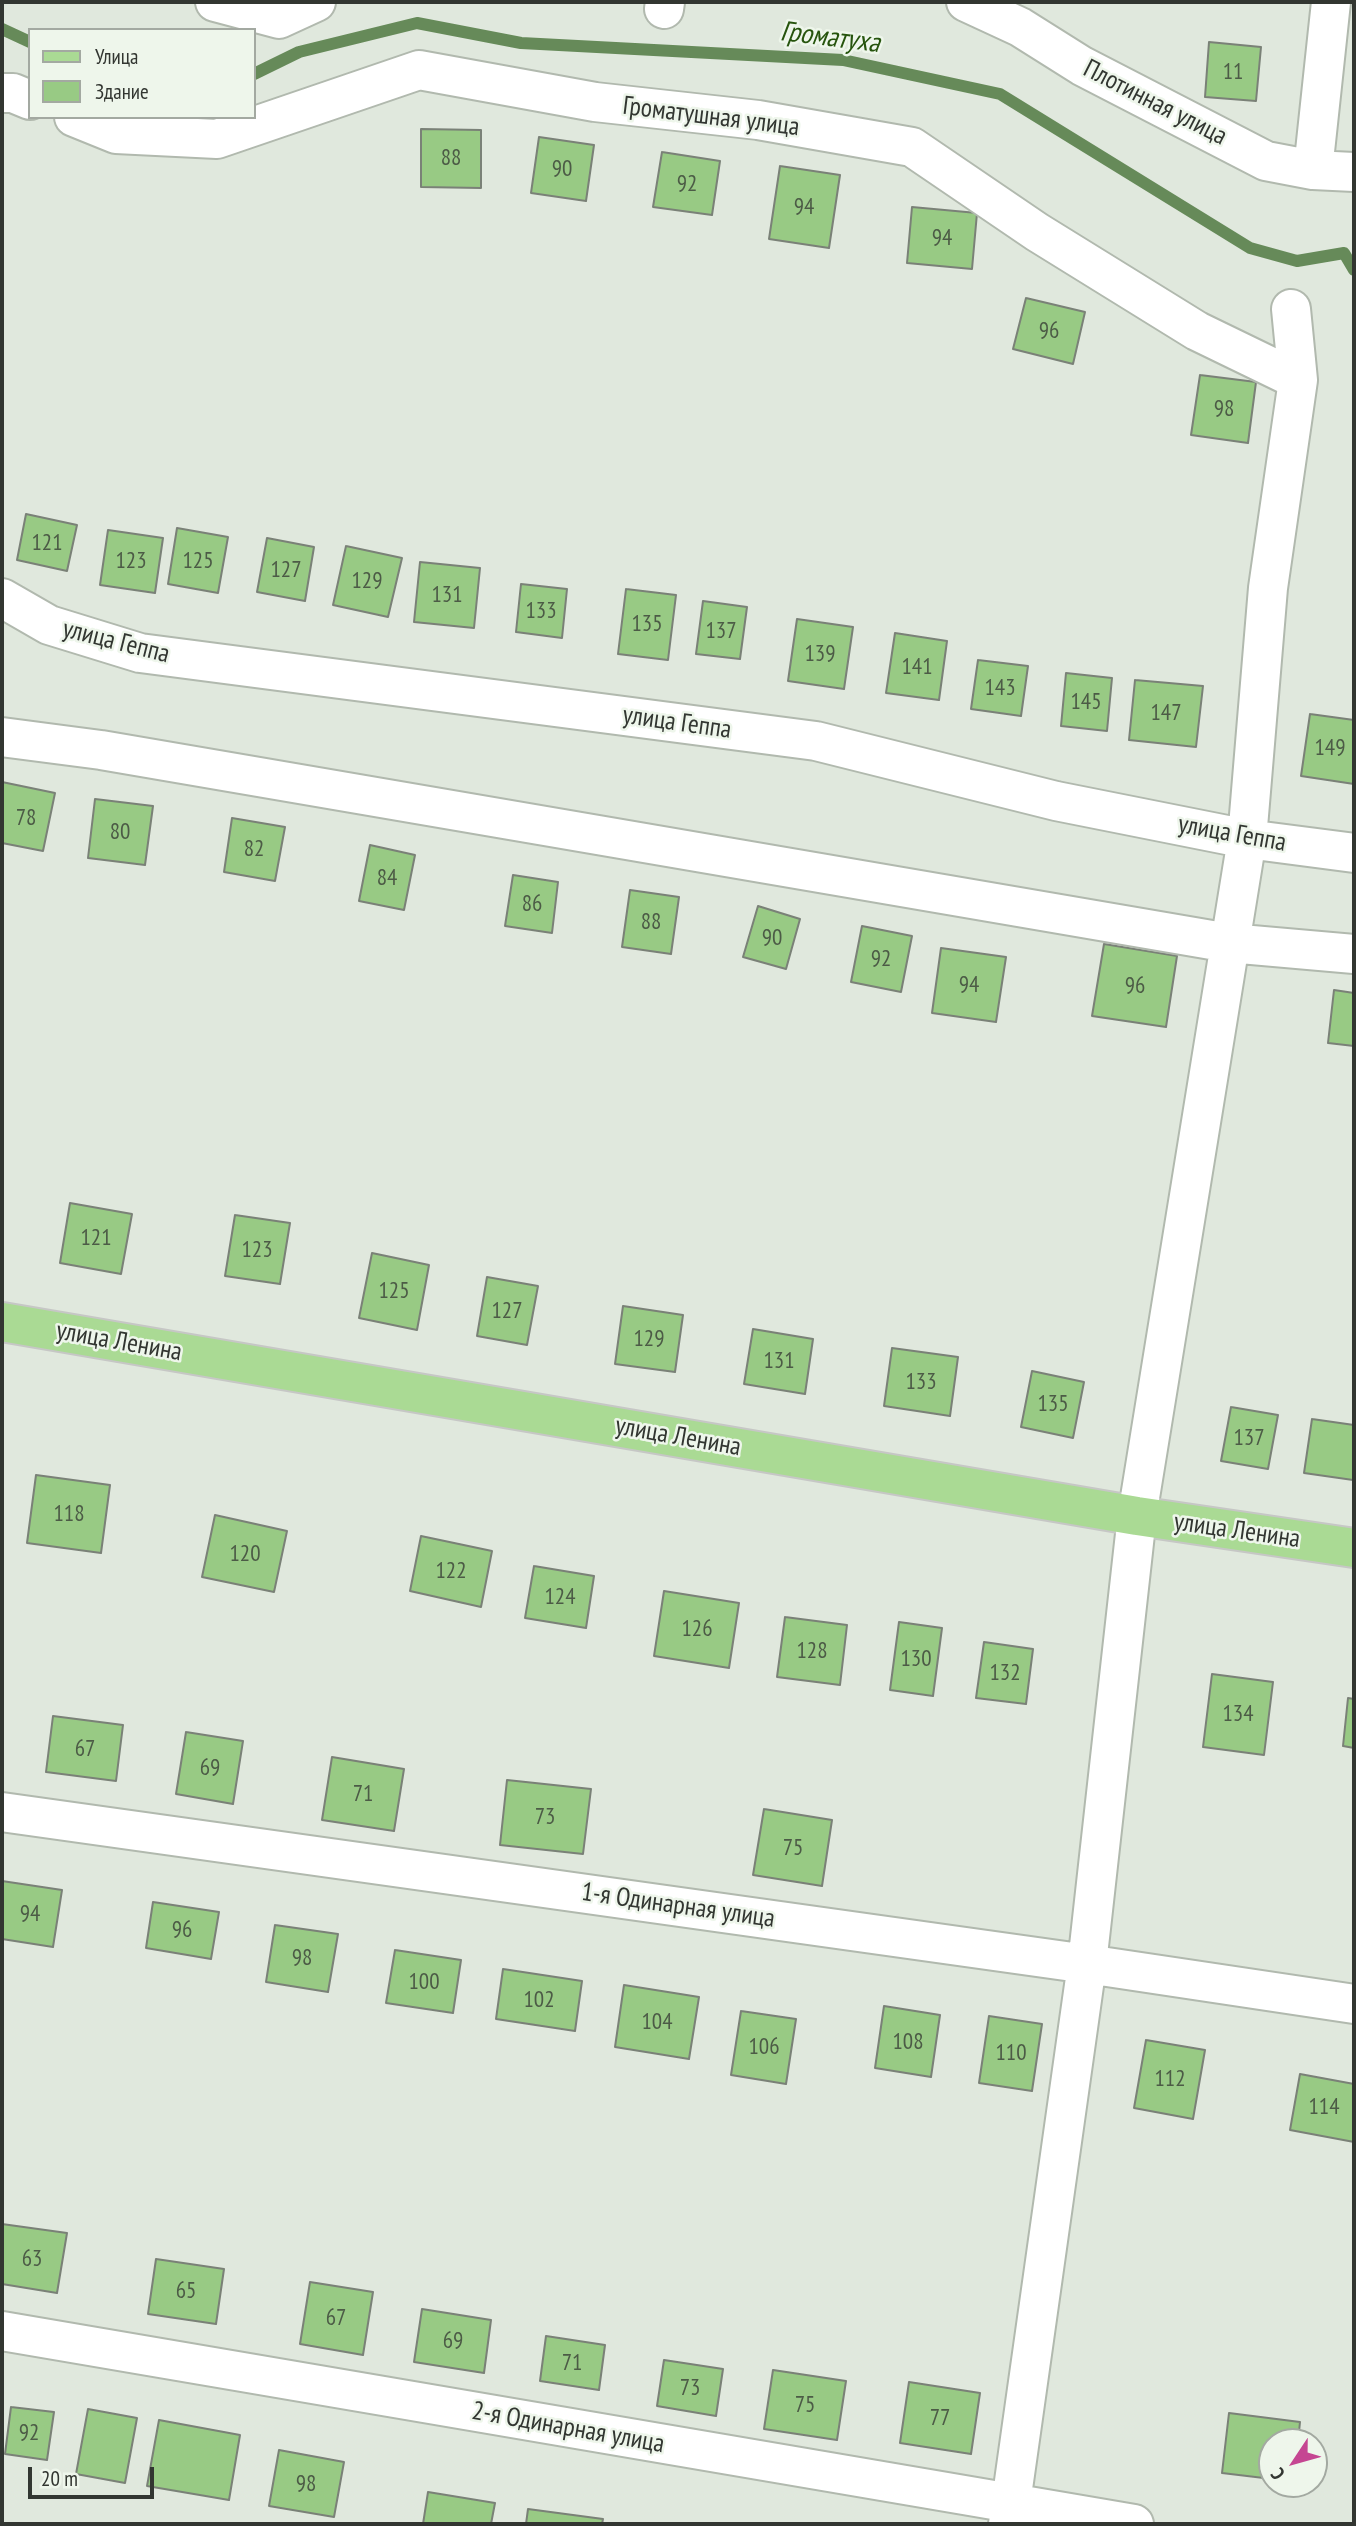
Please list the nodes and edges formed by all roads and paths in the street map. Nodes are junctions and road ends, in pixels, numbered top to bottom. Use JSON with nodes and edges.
{"nodes":[{"id":1,"x":215,"y":2,"type":"edge"},
{"id":2,"x":316,"y":2,"type":"edge"},
{"id":3,"x":966,"y":2,"type":"edge"},
{"id":4,"x":1331,"y":2,"type":"edge"},
{"id":5,"x":2,"y":93,"type":"edge"},
{"id":6,"x":28,"y":99,"type":"edge"},
{"id":7,"x":79,"y":119,"type":"edge"},
{"id":8,"x":1313,"y":170,"type":"junction"},
{"id":9,"x":1354,"y":172,"type":"edge"},
{"id":10,"x":1291,"y":309,"type":"dead end"},
{"id":11,"x":1298,"y":380,"type":"junction"},
{"id":12,"x":2,"y":598,"type":"edge"},
{"id":13,"x":2,"y":737,"type":"edge"},
{"id":14,"x":1247,"y":839,"type":"junction"},
{"id":15,"x":1354,"y":853,"type":"edge"},
{"id":16,"x":1229,"y":943,"type":"junction"},
{"id":17,"x":1354,"y":954,"type":"edge"},
{"id":18,"x":2,"y":1322,"type":"edge"},
{"id":19,"x":1136,"y":1516,"type":"junction"},
{"id":20,"x":1354,"y":1548,"type":"edge"},
{"id":21,"x":2,"y":1812,"type":"edge"},
{"id":22,"x":1087,"y":1964,"type":"junction"},
{"id":23,"x":1354,"y":2004,"type":"edge"},
{"id":24,"x":2,"y":2332,"type":"edge"},
{"id":25,"x":1009,"y":2514,"type":"edge"},
{"id":26,"x":1134,"y":2524,"type":"edge"}],
"edges":[{"from":1,"to":2,"type":"street"},
{"from":3,"to":8,"type":"street","name":"Плотинная улица"},
{"from":4,"to":8,"type":"street"},
{"from":5,"to":6,"type":"street"},
{"from":7,"to":11,"type":"street","name":"Громатушная улица"},
{"from":8,"to":9,"type":"street","name":"Плотинная улица"},
{"from":10,"to":11,"type":"street"},
{"from":11,"to":14,"type":"street"},
{"from":12,"to":14,"type":"street","name":"улица Геппа"},
{"from":13,"to":16,"type":"street"},
{"from":14,"to":15,"type":"street","name":"улица Геппа"},
{"from":14,"to":16,"type":"street"},
{"from":16,"to":17,"type":"street"},
{"from":16,"to":19,"type":"street"},
{"from":18,"to":19,"type":"main road","name":"улица Ленина"},
{"from":19,"to":20,"type":"main road","name":"улица Ленина"},
{"from":19,"to":22,"type":"street"},
{"from":21,"to":22,"type":"street","name":"1-я Одинарная улица"},
{"from":22,"to":23,"type":"street","name":"1-я Одинарная улица"},
{"from":22,"to":25,"type":"street"},
{"from":24,"to":25,"type":"street","name":"2-я Одинарная улица"},
{"from":25,"to":26,"type":"street","name":"2-я Одинарная улица"}]}
